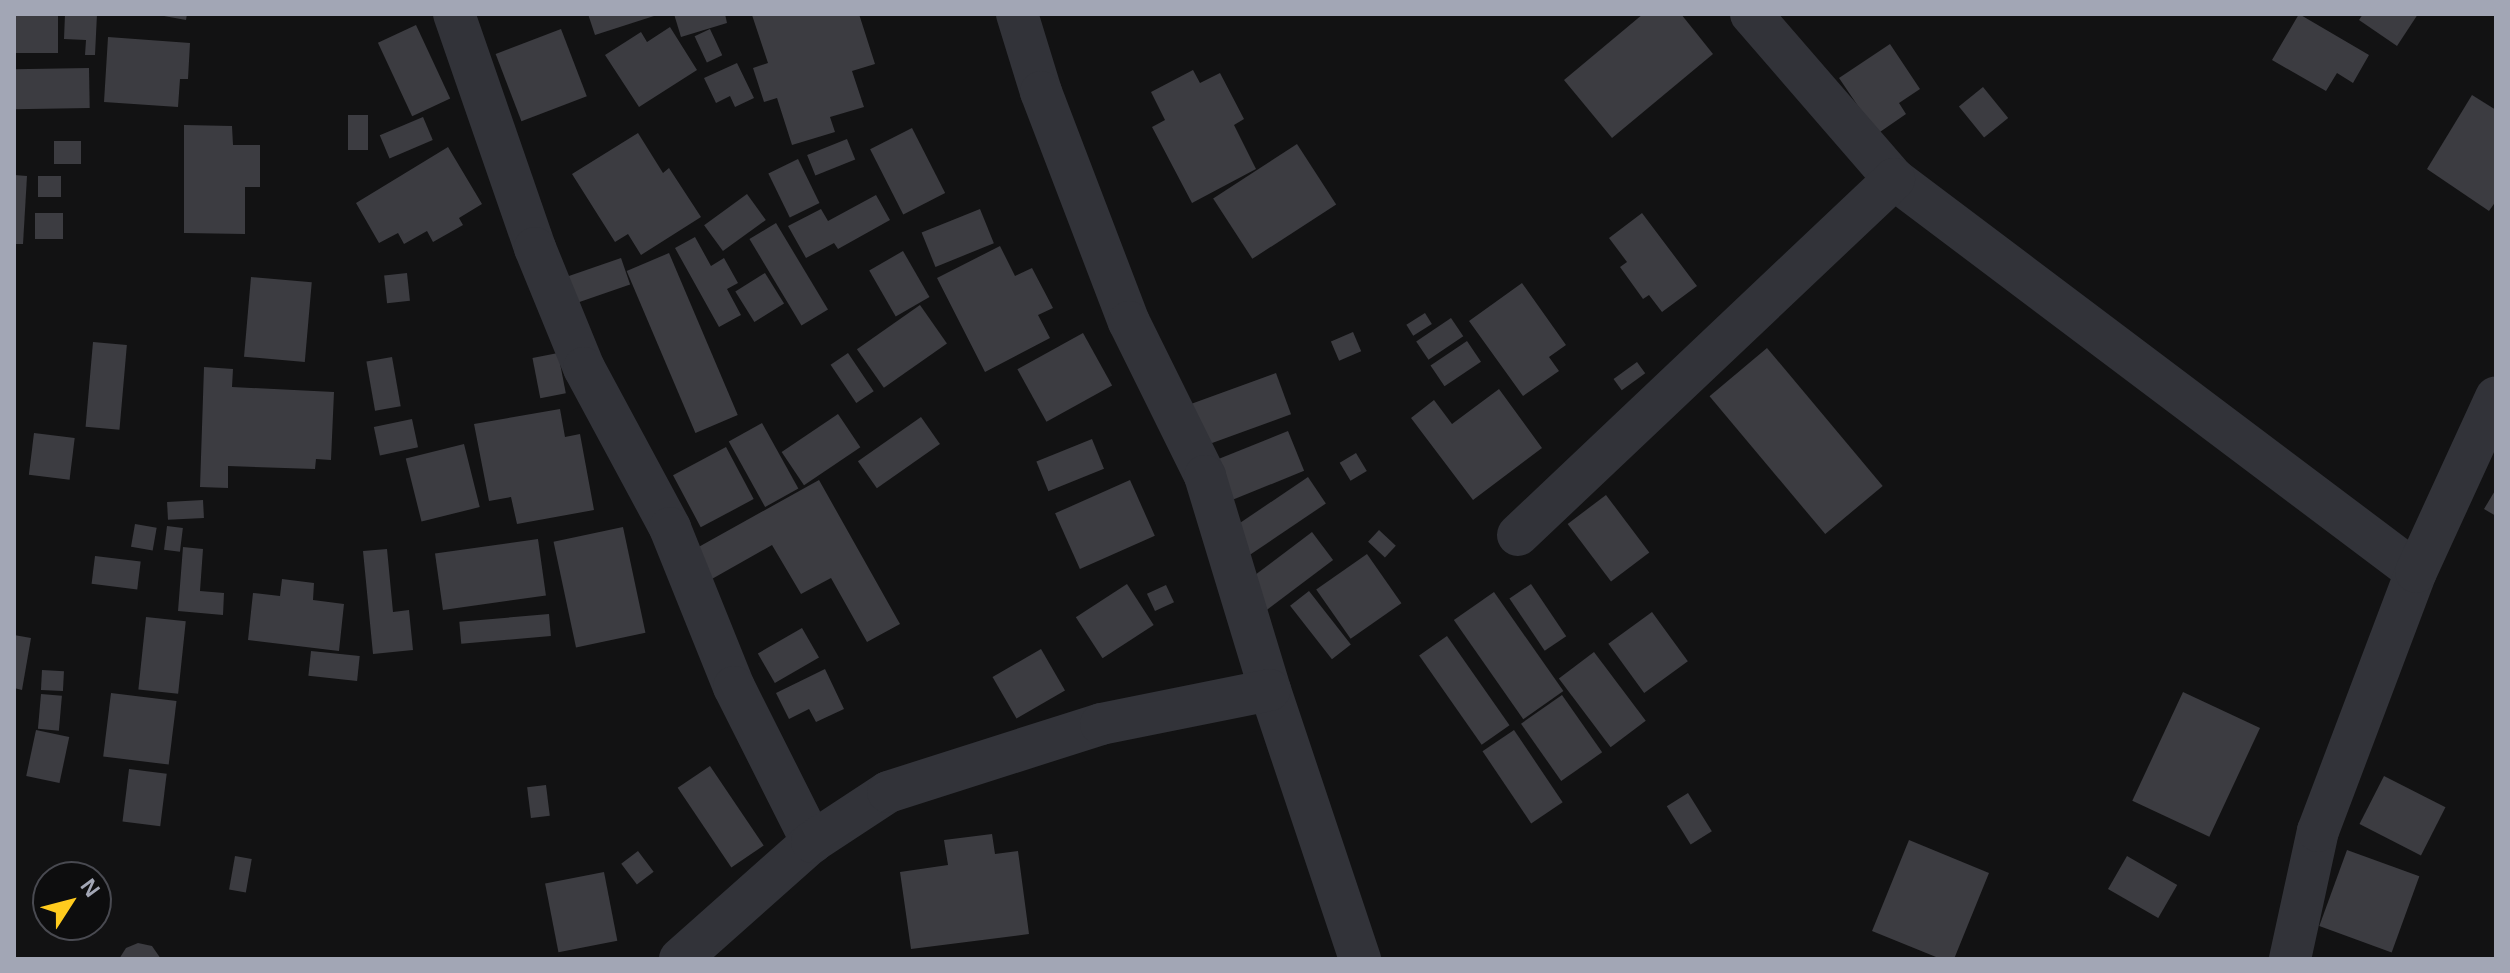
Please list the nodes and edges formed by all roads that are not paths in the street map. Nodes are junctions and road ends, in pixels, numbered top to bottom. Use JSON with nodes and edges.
{"nodes":[{"id":1,"x":454,"y":14,"type":"edge"},
{"id":2,"x":1017,"y":14,"type":"edge"},
{"id":3,"x":1751,"y":14,"type":"edge"},
{"id":4,"x":1894,"y":179,"type":"junction"},
{"id":5,"x":2496,"y":397,"type":"edge"},
{"id":6,"x":1518,"y":535,"type":"dead end"},
{"id":7,"x":2416,"y":572,"type":"junction"},
{"id":8,"x":1270,"y":690,"type":"junction"},
{"id":9,"x":812,"y":842,"type":"junction"},
{"id":10,"x":680,"y":959,"type":"edge"},
{"id":11,"x":1360,"y":959,"type":"edge"},
{"id":12,"x":2290,"y":959,"type":"edge"}],
"edges":[{"from":1,"to":9,"type":"street"},
{"from":2,"to":8,"type":"street"},
{"from":3,"to":4,"type":"street"},
{"from":4,"to":6,"type":"street"},
{"from":4,"to":7,"type":"street"},
{"from":5,"to":7,"type":"street"},
{"from":7,"to":12,"type":"street"},
{"from":8,"to":9,"type":"street"},
{"from":8,"to":11,"type":"street"},
{"from":9,"to":10,"type":"street"}]}
